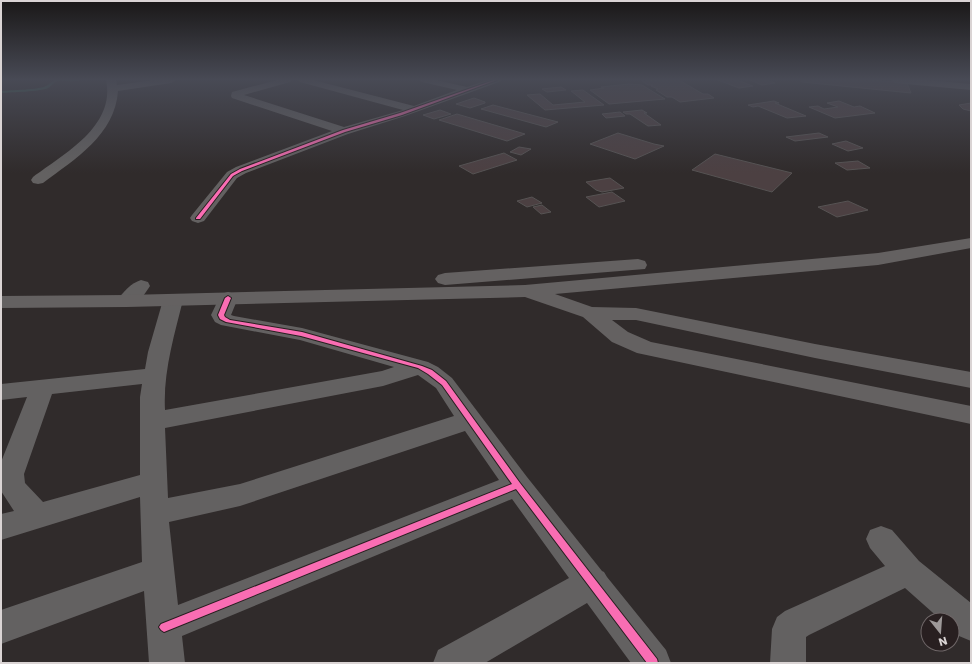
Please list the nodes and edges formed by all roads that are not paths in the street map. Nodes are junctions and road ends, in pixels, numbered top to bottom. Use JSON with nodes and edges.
{"nodes":[{"id":1,"x":109,"y":111,"type":"edge"},
{"id":2,"x":282,"y":111,"type":"edge"},
{"id":3,"x":406,"y":111,"type":"edge"},
{"id":4,"x":344,"y":131,"type":"junction"},
{"id":5,"x":38,"y":180,"type":"dead end"},
{"id":6,"x":198,"y":218,"type":"dead end"},
{"id":7,"x":971,"y":230,"type":"edge"},
{"id":8,"x":971,"y":243,"type":"edge"},
{"id":9,"x":510,"y":275,"type":"junction"},
{"id":10,"x":141,"y":286,"type":"junction"},
{"id":11,"x":1,"y":289,"type":"edge"},
{"id":12,"x":525,"y":291,"type":"junction"},
{"id":13,"x":228,"y":298,"type":"junction"},
{"id":14,"x":173,"y":300,"type":"junction"},
{"id":15,"x":127,"y":301,"type":"junction"},
{"id":16,"x":1,"y":302,"type":"edge"},
{"id":17,"x":590,"y":313,"type":"junction"},
{"id":18,"x":420,"y":367,"type":"junction"},
{"id":19,"x":156,"y":375,"type":"junction"},
{"id":20,"x":971,"y":380,"type":"edge"},
{"id":21,"x":43,"y":387,"type":"junction"},
{"id":22,"x":1,"y":392,"type":"edge"},
{"id":23,"x":971,"y":415,"type":"edge"},
{"id":24,"x":470,"y":420,"type":"junction"},
{"id":25,"x":153,"y":422,"type":"junction"},
{"id":26,"x":154,"y":482,"type":"junction"},
{"id":27,"x":517,"y":485,"type":"junction"},
{"id":28,"x":154,"y":513,"type":"junction"},
{"id":29,"x":38,"y":516,"type":"junction"},
{"id":30,"x":1,"y":526,"type":"edge"},
{"id":31,"x":881,"y":539,"type":"dead end"},
{"id":32,"x":908,"y":570,"type":"junction"},
{"id":33,"x":158,"y":571,"type":"junction"},
{"id":34,"x":593,"y":582,"type":"junction"},
{"id":35,"x":971,"y":624,"type":"edge"},
{"id":36,"x":164,"y":627,"type":"junction"},
{"id":37,"x":1,"y":628,"type":"edge"},
{"id":38,"x":167,"y":663,"type":"edge"},
{"id":39,"x":451,"y":663,"type":"edge"},
{"id":40,"x":653,"y":663,"type":"edge"},
{"id":41,"x":788,"y":663,"type":"edge"}],
"edges":[{"from":1,"to":5,"type":"street"},
{"from":2,"to":4,"type":"street"},
{"from":3,"to":4,"type":"street"},
{"from":4,"to":6,"type":"street"},
{"from":7,"to":9,"type":"main road"},
{"from":8,"to":12,"type":"main road"},
{"from":9,"to":10,"type":"main road"},
{"from":9,"to":12,"type":"main road"},
{"from":10,"to":11,"type":"main road"},
{"from":10,"to":15,"type":"street"},
{"from":12,"to":13,"type":"main road"},
{"from":12,"to":17,"type":"main road"},
{"from":13,"to":14,"type":"main road"},
{"from":13,"to":18,"type":"street"},
{"from":14,"to":15,"type":"main road"},
{"from":14,"to":19,"type":"street"},
{"from":15,"to":16,"type":"main road"},
{"from":17,"to":20,"type":"main road"},
{"from":17,"to":23,"type":"main road"},
{"from":18,"to":24,"type":"street"},
{"from":18,"to":25,"type":"street"},
{"from":19,"to":21,"type":"street"},
{"from":19,"to":25,"type":"street"},
{"from":21,"to":22,"type":"street"},
{"from":21,"to":29,"type":"street"},
{"from":24,"to":27,"type":"street"},
{"from":24,"to":28,"type":"street"},
{"from":25,"to":26,"type":"street"},
{"from":26,"to":28,"type":"street"},
{"from":26,"to":29,"type":"street"},
{"from":27,"to":34,"type":"street"},
{"from":27,"to":36,"type":"street"},
{"from":28,"to":33,"type":"street"},
{"from":29,"to":30,"type":"street"},
{"from":31,"to":32,"type":"street"},
{"from":32,"to":35,"type":"street"},
{"from":32,"to":41,"type":"street"},
{"from":33,"to":36,"type":"street"},
{"from":33,"to":37,"type":"street"},
{"from":34,"to":39,"type":"street"},
{"from":34,"to":40,"type":"street"},
{"from":36,"to":38,"type":"street"}]}
